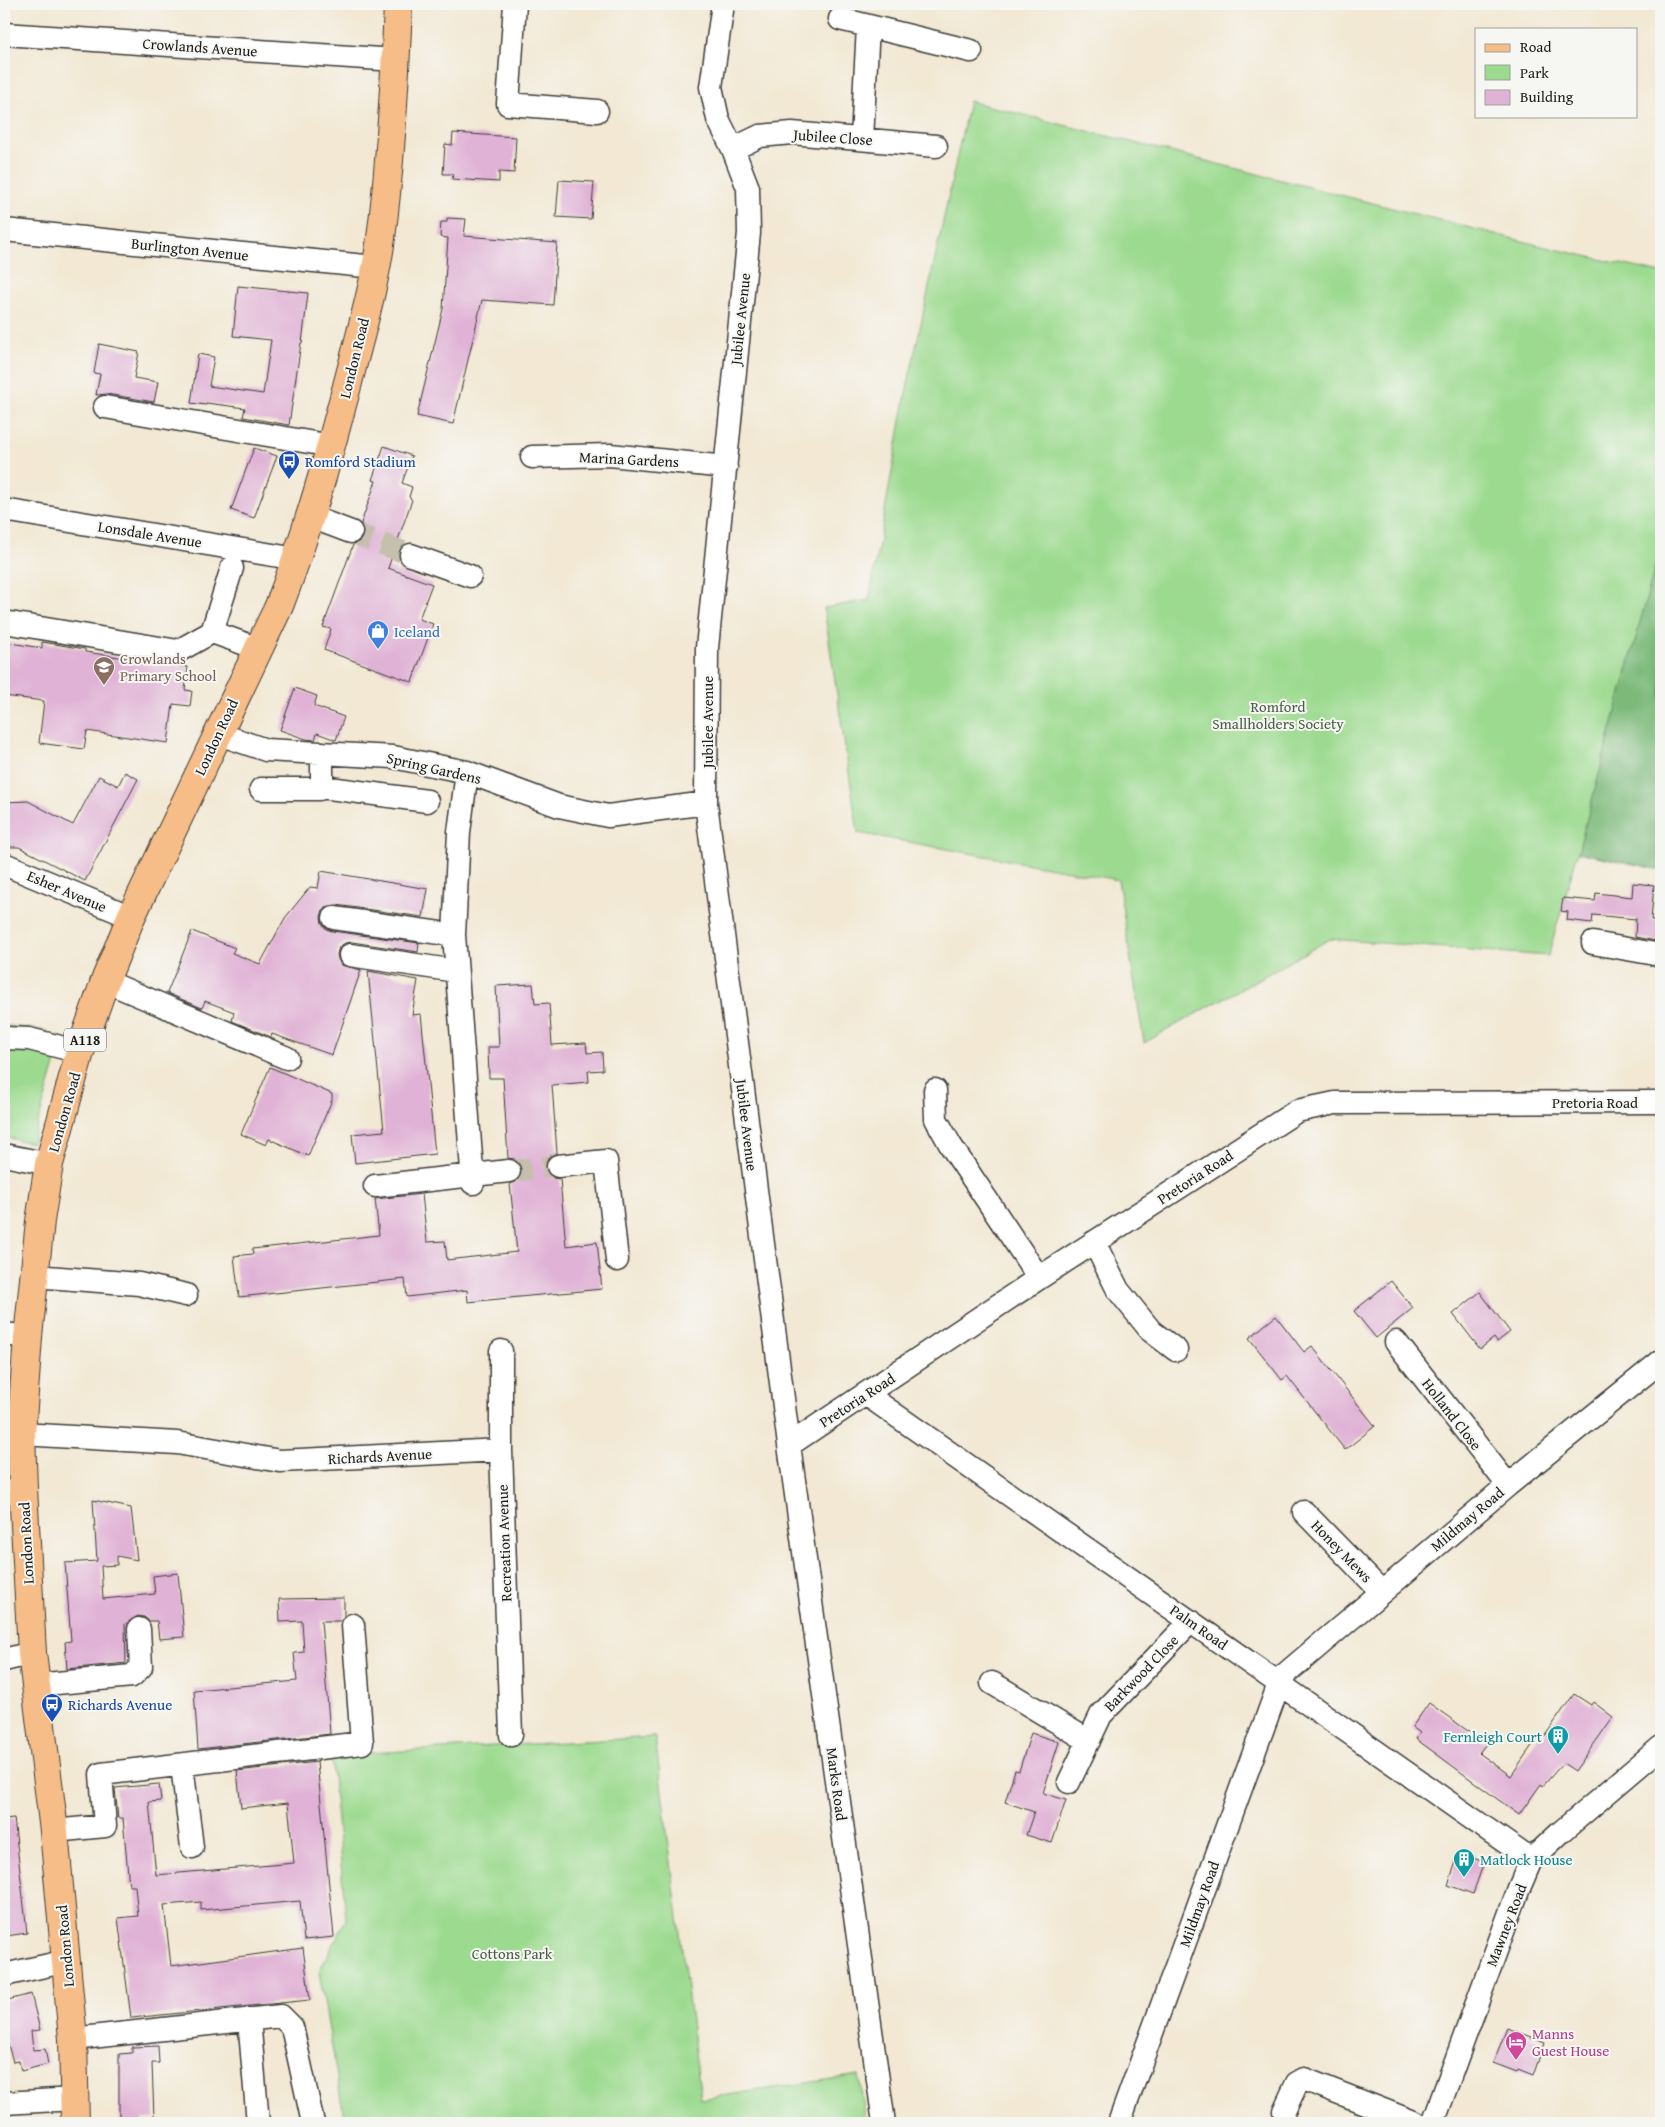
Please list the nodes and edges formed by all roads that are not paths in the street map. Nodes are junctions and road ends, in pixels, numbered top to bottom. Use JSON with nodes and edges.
{"nodes":[{"id":1,"x":398,"y":4,"type":"edge"},
{"id":2,"x":515,"y":4,"type":"edge"},
{"id":3,"x":723,"y":4,"type":"edge"},
{"id":4,"x":840,"y":19,"type":"dead end"},
{"id":5,"x":868,"y":26,"type":"junction"},
{"id":6,"x":4,"y":34,"type":"edge"},
{"id":7,"x":971,"y":51,"type":"dead end"},
{"id":8,"x":396,"y":60,"type":"junction"},
{"id":9,"x":596,"y":111,"type":"dead end"},
{"id":10,"x":862,"y":139,"type":"junction"},
{"id":11,"x":936,"y":146,"type":"dead end"},
{"id":12,"x":733,"y":149,"type":"junction"},
{"id":13,"x":4,"y":230,"type":"edge"},
{"id":14,"x":376,"y":268,"type":"junction"},
{"id":15,"x":105,"y":407,"type":"dead end"},
{"id":16,"x":332,"y":446,"type":"junction"},
{"id":17,"x":532,"y":457,"type":"dead end"},
{"id":18,"x":726,"y":467,"type":"junction"},
{"id":19,"x":4,"y":510,"type":"edge"},
{"id":20,"x":310,"y":517,"type":"junction"},
{"id":21,"x":351,"y":532,"type":"tunnel mouth"},
{"id":22,"x":410,"y":554,"type":"tunnel mouth"},
{"id":23,"x":297,"y":558,"type":"junction"},
{"id":24,"x":232,"y":568,"type":"dead end"},
{"id":25,"x":470,"y":576,"type":"dead end"},
{"id":26,"x":4,"y":622,"type":"edge"},
{"id":27,"x":212,"y":632,"type":"junction"},
{"id":28,"x":259,"y":650,"type":"junction"},
{"id":29,"x":219,"y":734,"type":"junction"},
{"id":30,"x":322,"y":753,"type":"junction"},
{"id":31,"x":467,"y":772,"type":"junction"},
{"id":32,"x":322,"y":787,"type":"junction"},
{"id":33,"x":261,"y":789,"type":"dead end"},
{"id":34,"x":427,"y":801,"type":"dead end"},
{"id":35,"x":706,"y":803,"type":"junction"},
{"id":36,"x":4,"y":864,"type":"edge"},
{"id":37,"x":131,"y":917,"type":"junction"},
{"id":38,"x":334,"y":918,"type":"dead end"},
{"id":39,"x":454,"y":935,"type":"junction"},
{"id":40,"x":1593,"y":943,"type":"dead end"},
{"id":41,"x":350,"y":955,"type":"dead end"},
{"id":42,"x":1661,"y":955,"type":"edge"},
{"id":43,"x":456,"y":971,"type":"junction"},
{"id":44,"x":105,"y":981,"type":"junction"},
{"id":45,"x":4,"y":1038,"type":"edge"},
{"id":46,"x":80,"y":1052,"type":"junction"},
{"id":47,"x":287,"y":1058,"type":"dead end"},
{"id":48,"x":935,"y":1090,"type":"dead end"},
{"id":49,"x":1661,"y":1102,"type":"edge"},
{"id":50,"x":4,"y":1155,"type":"edge"},
{"id":51,"x":49,"y":1164,"type":"junction"},
{"id":52,"x":558,"y":1166,"type":"tunnel mouth"},
{"id":53,"x":509,"y":1171,"type":"tunnel mouth"},
{"id":54,"x":473,"y":1179,"type":"junction"},
{"id":55,"x":375,"y":1186,"type":"dead end"},
{"id":56,"x":1094,"y":1242,"type":"junction"},
{"id":57,"x":617,"y":1260,"type":"dead end"},
{"id":58,"x":34,"y":1276,"type":"junction"},
{"id":59,"x":1039,"y":1278,"type":"junction"},
{"id":60,"x":186,"y":1295,"type":"dead end"},
{"id":61,"x":16,"y":1335,"type":"edge"},
{"id":62,"x":1396,"y":1342,"type":"dead end"},
{"id":63,"x":1176,"y":1350,"type":"dead end"},
{"id":64,"x":501,"y":1351,"type":"dead end"},
{"id":65,"x":1661,"y":1361,"type":"edge"},
{"id":66,"x":867,"y":1394,"type":"junction"},
{"id":67,"x":21,"y":1434,"type":"junction"},
{"id":68,"x":789,"y":1445,"type":"junction"},
{"id":69,"x":501,"y":1450,"type":"junction"},
{"id":70,"x":1508,"y":1485,"type":"junction"},
{"id":71,"x":13,"y":1491,"type":"edge"},
{"id":72,"x":1304,"y":1512,"type":"dead end"},
{"id":73,"x":1381,"y":1591,"type":"junction"},
{"id":74,"x":1191,"y":1621,"type":"junction"},
{"id":75,"x":353,"y":1625,"type":"dead end"},
{"id":76,"x":140,"y":1629,"type":"dead end"},
{"id":77,"x":32,"y":1653,"type":"junction"},
{"id":78,"x":4,"y":1660,"type":"edge"},
{"id":79,"x":992,"y":1683,"type":"dead end"},
{"id":80,"x":1277,"y":1683,"type":"junction"},
{"id":81,"x":35,"y":1685,"type":"junction"},
{"id":82,"x":511,"y":1735,"type":"dead end"},
{"id":83,"x":1089,"y":1741,"type":"junction"},
{"id":84,"x":1661,"y":1747,"type":"edge"},
{"id":85,"x":182,"y":1765,"type":"junction"},
{"id":86,"x":1069,"y":1782,"type":"dead end"},
{"id":87,"x":54,"y":1831,"type":"junction"},
{"id":88,"x":192,"y":1847,"type":"dead end"},
{"id":89,"x":1531,"y":1860,"type":"junction"},
{"id":90,"x":66,"y":1961,"type":"junction"},
{"id":91,"x":4,"y":1975,"type":"edge"},
{"id":92,"x":249,"y":2019,"type":"junction"},
{"id":93,"x":73,"y":2039,"type":"junction"},
{"id":94,"x":4,"y":2104,"type":"edge"},
{"id":95,"x":74,"y":2111,"type":"edge"},
{"id":96,"x":1284,"y":2111,"type":"dead end"},
{"id":97,"x":258,"y":2123,"type":"edge"},
{"id":98,"x":313,"y":2123,"type":"edge"},
{"id":99,"x":884,"y":2123,"type":"edge"},
{"id":100,"x":1119,"y":2123,"type":"edge"},
{"id":101,"x":1416,"y":2123,"type":"edge"},
{"id":102,"x":1433,"y":2123,"type":"edge"}],
"edges":[{"from":1,"to":8,"type":"main road","name":"London Road","number":"A118"},
{"from":2,"to":9,"type":"street"},
{"from":3,"to":12,"type":"street","name":"Jubilee Avenue"},
{"from":4,"to":5,"type":"street"},
{"from":5,"to":7,"type":"street"},
{"from":5,"to":10,"type":"street"},
{"from":6,"to":8,"type":"street","name":"Crowlands Avenue"},
{"from":8,"to":14,"type":"main road","name":"London Road","number":"A118"},
{"from":10,"to":11,"type":"street","name":"Jubilee Close"},
{"from":10,"to":12,"type":"street","name":"Jubilee Close"},
{"from":12,"to":18,"type":"street","name":"Jubilee Avenue"},
{"from":13,"to":14,"type":"street","name":"Burlington Avenue"},
{"from":14,"to":16,"type":"main road","name":"London Road","number":"A118"},
{"from":15,"to":16,"type":"street"},
{"from":16,"to":20,"type":"main road","name":"London Road","number":"A118"},
{"from":17,"to":18,"type":"street","name":"Marina Gardens"},
{"from":18,"to":35,"type":"street","name":"Jubilee Avenue"},
{"from":19,"to":23,"type":"street","name":"Lonsdale Avenue"},
{"from":20,"to":21,"type":"street"},
{"from":20,"to":23,"type":"main road","name":"London Road","number":"A118"},
{"from":22,"to":25,"type":"street"},
{"from":23,"to":28,"type":"main road","name":"London Road","number":"A118"},
{"from":24,"to":27,"type":"street"},
{"from":26,"to":27,"type":"street"},
{"from":27,"to":28,"type":"street"},
{"from":28,"to":29,"type":"main road","name":"London Road","number":"A118"},
{"from":29,"to":30,"type":"street","name":"Spring Gardens"},
{"from":29,"to":37,"type":"main road","name":"London Road","number":"A118"},
{"from":30,"to":31,"type":"street","name":"Spring Gardens"},
{"from":30,"to":32,"type":"street"},
{"from":31,"to":35,"type":"street","name":"Spring Gardens"},
{"from":31,"to":39,"type":"street"},
{"from":32,"to":33,"type":"street"},
{"from":32,"to":34,"type":"street"},
{"from":35,"to":68,"type":"street","name":"Jubilee Avenue"},
{"from":36,"to":37,"type":"street","name":"Esher Avenue"},
{"from":37,"to":44,"type":"main road","name":"London Road","number":"A118"},
{"from":38,"to":39,"type":"street"},
{"from":39,"to":43,"type":"street"},
{"from":40,"to":42,"type":"street"},
{"from":41,"to":43,"type":"street"},
{"from":43,"to":54,"type":"street"},
{"from":44,"to":46,"type":"main road","name":"London Road","number":"A118"},
{"from":44,"to":47,"type":"street"},
{"from":45,"to":46,"type":"street"},
{"from":46,"to":51,"type":"main road","name":"London Road","number":"A118"},
{"from":48,"to":59,"type":"street"},
{"from":49,"to":56,"type":"street","name":"Pretoria Road"},
{"from":50,"to":51,"type":"street"},
{"from":51,"to":58,"type":"main road","name":"London Road","number":"A118"},
{"from":52,"to":57,"type":"street"},
{"from":53,"to":54,"type":"street"},
{"from":54,"to":55,"type":"street"},
{"from":56,"to":59,"type":"street","name":"Pretoria Road"},
{"from":56,"to":63,"type":"street"},
{"from":58,"to":60,"type":"street"},
{"from":58,"to":61,"type":"main road","name":"London Road","number":"A118"},
{"from":59,"to":66,"type":"street","name":"Pretoria Road"},
{"from":61,"to":67,"type":"main road","name":"London Road","number":"A118"},
{"from":62,"to":70,"type":"street","name":"Holland Close"},
{"from":64,"to":69,"type":"street","name":"Recreation Avenue"},
{"from":65,"to":70,"type":"street","name":"Mildmay Road"},
{"from":66,"to":68,"type":"street","name":"Pretoria Road"},
{"from":66,"to":74,"type":"street","name":"Palm Road"},
{"from":67,"to":69,"type":"street","name":"Richards Avenue"},
{"from":67,"to":71,"type":"main road","name":"London Road","number":"A118"},
{"from":68,"to":99,"type":"street","name":"Marks Road"},
{"from":69,"to":82,"type":"street","name":"Recreation Avenue"},
{"from":70,"to":73,"type":"street","name":"Mildmay Road"},
{"from":71,"to":77,"type":"main road","name":"London Road","number":"A118"},
{"from":72,"to":73,"type":"street","name":"Honey Mews"},
{"from":73,"to":80,"type":"street","name":"Mildmay Road"},
{"from":74,"to":80,"type":"street","name":"Palm Road"},
{"from":74,"to":83,"type":"street","name":"Barkwood Close"},
{"from":75,"to":85,"type":"street"},
{"from":76,"to":81,"type":"street"},
{"from":77,"to":78,"type":"street"},
{"from":77,"to":81,"type":"main road","name":"London Road","number":"A118"},
{"from":79,"to":83,"type":"street"},
{"from":80,"to":89,"type":"street","name":"Palm Road"},
{"from":80,"to":100,"type":"street","name":"Mildmay Road"},
{"from":81,"to":87,"type":"main road","name":"London Road","number":"A118"},
{"from":83,"to":86,"type":"street","name":"Barkwood Close"},
{"from":84,"to":89,"type":"street","name":"Mawney Road"},
{"from":85,"to":87,"type":"street"},
{"from":85,"to":88,"type":"street"},
{"from":87,"to":90,"type":"main road","name":"London Road","number":"A118"},
{"from":89,"to":102,"type":"street","name":"Mawney Road"},
{"from":90,"to":91,"type":"street"},
{"from":90,"to":93,"type":"main road","name":"London Road","number":"A118"},
{"from":92,"to":93,"type":"street"},
{"from":92,"to":97,"type":"street"},
{"from":92,"to":98,"type":"street"},
{"from":93,"to":95,"type":"main road","name":"London Road","number":"A118"},
{"from":94,"to":95,"type":"street"},
{"from":96,"to":101,"type":"street"}]}
